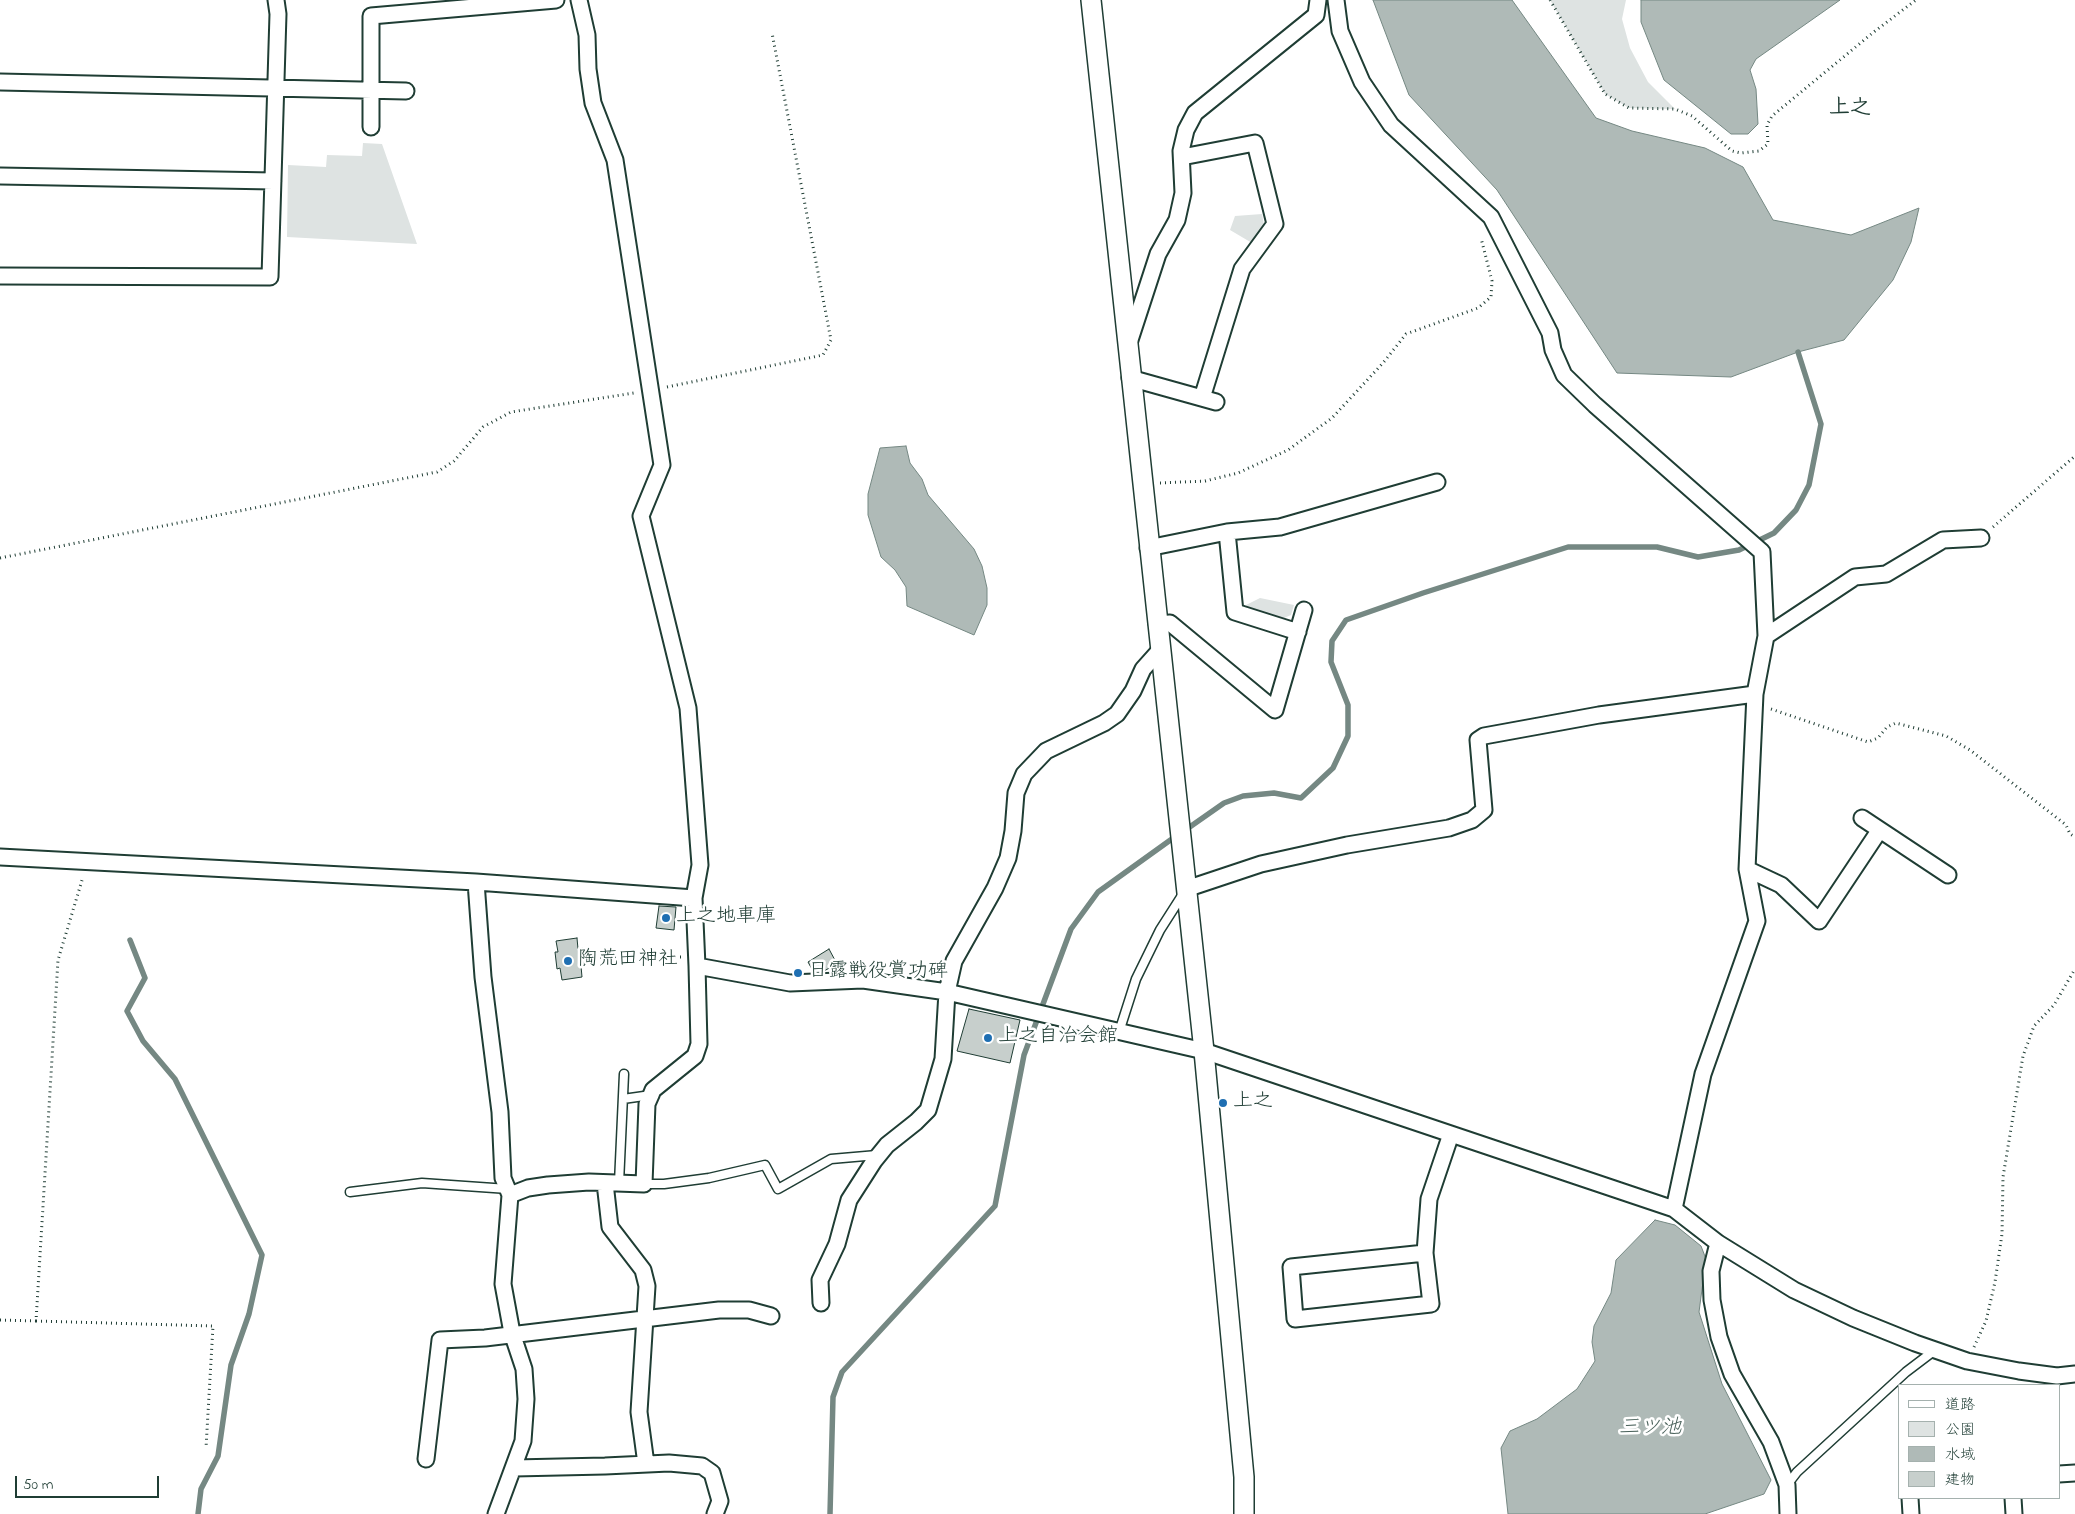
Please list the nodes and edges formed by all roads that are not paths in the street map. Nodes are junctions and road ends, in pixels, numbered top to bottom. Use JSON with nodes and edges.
{"nodes":[{"id":1,"x":276,"y":0,"type":"edge"},
{"id":2,"x":556,"y":0,"type":"edge"},
{"id":3,"x":579,"y":0,"type":"edge"},
{"id":4,"x":1091,"y":0,"type":"edge"},
{"id":5,"x":1318,"y":0,"type":"edge"},
{"id":6,"x":1336,"y":0,"type":"edge"},
{"id":7,"x":0,"y":82,"type":"edge"},
{"id":8,"x":276,"y":88,"type":"junction"},
{"id":9,"x":370,"y":89,"type":"junction"},
{"id":10,"x":406,"y":91,"type":"dead end"},
{"id":11,"x":371,"y":127,"type":"dead end"},
{"id":12,"x":1182,"y":157,"type":"junction"},
{"id":13,"x":0,"y":176,"type":"edge"},
{"id":14,"x":273,"y":181,"type":"junction"},
{"id":15,"x":0,"y":276,"type":"edge"},
{"id":16,"x":1127,"y":350,"type":"junction"},
{"id":17,"x":1130,"y":378,"type":"junction"},
{"id":18,"x":1202,"y":398,"type":"junction"},
{"id":19,"x":1216,"y":402,"type":"dead end"},
{"id":20,"x":1436,"y":482,"type":"dead end"},
{"id":21,"x":1227,"y":532,"type":"junction"},
{"id":22,"x":1981,"y":538,"type":"road end"},
{"id":23,"x":1148,"y":548,"type":"junction"},
{"id":24,"x":1304,"y":610,"type":"dead end"},
{"id":25,"x":1157,"y":624,"type":"junction"},
{"id":26,"x":1298,"y":632,"type":"junction"},
{"id":27,"x":1766,"y":636,"type":"junction"},
{"id":28,"x":1160,"y":650,"type":"junction"},
{"id":29,"x":1754,"y":698,"type":"junction"},
{"id":30,"x":1862,"y":818,"type":"dead end"},
{"id":31,"x":1879,"y":831,"type":"junction"},
{"id":32,"x":0,"y":858,"type":"edge"},
{"id":33,"x":1747,"y":870,"type":"junction"},
{"id":34,"x":1948,"y":875,"type":"dead end"},
{"id":35,"x":476,"y":882,"type":"junction"},
{"id":36,"x":1186,"y":889,"type":"junction"},
{"id":37,"x":694,"y":898,"type":"junction"},
{"id":38,"x":693,"y":962,"type":"junction"},
{"id":39,"x":948,"y":992,"type":"junction"},
{"id":40,"x":1119,"y":1032,"type":"junction"},
{"id":41,"x":1204,"y":1051,"type":"junction"},
{"id":42,"x":624,"y":1074,"type":"dead end"},
{"id":43,"x":650,"y":1095,"type":"junction"},
{"id":44,"x":623,"y":1099,"type":"junction"},
{"id":45,"x":1450,"y":1134,"type":"junction"},
{"id":46,"x":878,"y":1155,"type":"junction"},
{"id":47,"x":612,"y":1183,"type":"junction"},
{"id":48,"x":644,"y":1184,"type":"junction"},
{"id":49,"x":350,"y":1192,"type":"dead end"},
{"id":50,"x":509,"y":1192,"type":"junction"},
{"id":51,"x":1674,"y":1209,"type":"junction"},
{"id":52,"x":1718,"y":1243,"type":"junction"},
{"id":53,"x":1425,"y":1253,"type":"junction"},
{"id":54,"x":821,"y":1303,"type":"dead end"},
{"id":55,"x":771,"y":1316,"type":"dead end"},
{"id":56,"x":644,"y":1318,"type":"junction"},
{"id":57,"x":512,"y":1333,"type":"junction"},
{"id":58,"x":1935,"y":1350,"type":"junction"},
{"id":59,"x":2075,"y":1374,"type":"edge"},
{"id":60,"x":426,"y":1459,"type":"dead end"},
{"id":61,"x":646,"y":1464,"type":"junction"},
{"id":62,"x":514,"y":1468,"type":"junction"},
{"id":63,"x":2075,"y":1473,"type":"edge"},
{"id":64,"x":2060,"y":1474,"type":"edge"},
{"id":65,"x":1787,"y":1485,"type":"junction"},
{"id":66,"x":1910,"y":1499,"type":"edge"},
{"id":67,"x":2013,"y":1499,"type":"edge"},
{"id":68,"x":496,"y":1514,"type":"edge"},
{"id":69,"x":715,"y":1514,"type":"edge"},
{"id":70,"x":1244,"y":1514,"type":"edge"},
{"id":71,"x":1788,"y":1514,"type":"edge"},
{"id":72,"x":1911,"y":1514,"type":"edge"},
{"id":73,"x":2014,"y":1514,"type":"edge"}],
"edges":[{"from":1,"to":8,"type":"street"},
{"from":2,"to":9,"type":"street"},
{"from":3,"to":37,"type":"street"},
{"from":4,"to":16,"type":"street"},
{"from":5,"to":12,"type":"street"},
{"from":6,"to":27,"type":"street"},
{"from":7,"to":8,"type":"street"},
{"from":8,"to":9,"type":"street"},
{"from":8,"to":14,"type":"street"},
{"from":9,"to":10,"type":"street"},
{"from":9,"to":11,"type":"street"},
{"from":12,"to":16,"type":"street"},
{"from":12,"to":18,"type":"street"},
{"from":13,"to":14,"type":"street"},
{"from":14,"to":15,"type":"street"},
{"from":16,"to":17,"type":"street"},
{"from":17,"to":18,"type":"street"},
{"from":17,"to":23,"type":"street"},
{"from":18,"to":19,"type":"street"},
{"from":20,"to":21,"type":"street"},
{"from":21,"to":23,"type":"street"},
{"from":21,"to":26,"type":"street"},
{"from":22,"to":27,"type":"street"},
{"from":23,"to":25,"type":"street"},
{"from":24,"to":26,"type":"street"},
{"from":25,"to":26,"type":"street"},
{"from":25,"to":28,"type":"street"},
{"from":27,"to":29,"type":"street"},
{"from":28,"to":36,"type":"street"},
{"from":28,"to":39,"type":"street"},
{"from":29,"to":33,"type":"street"},
{"from":29,"to":36,"type":"street"},
{"from":30,"to":31,"type":"street"},
{"from":31,"to":33,"type":"street"},
{"from":31,"to":34,"type":"street"},
{"from":32,"to":35,"type":"street"},
{"from":33,"to":51,"type":"street"},
{"from":35,"to":37,"type":"street"},
{"from":35,"to":50,"type":"street"},
{"from":36,"to":40,"type":"lane"},
{"from":36,"to":41,"type":"street"},
{"from":37,"to":38,"type":"street"},
{"from":38,"to":39,"type":"street"},
{"from":38,"to":43,"type":"street"},
{"from":39,"to":40,"type":"street"},
{"from":39,"to":46,"type":"street"},
{"from":40,"to":41,"type":"street"},
{"from":41,"to":45,"type":"street"},
{"from":41,"to":70,"type":"street"},
{"from":42,"to":44,"type":"lane"},
{"from":43,"to":44,"type":"lane"},
{"from":43,"to":48,"type":"street"},
{"from":44,"to":47,"type":"lane"},
{"from":45,"to":51,"type":"street"},
{"from":45,"to":53,"type":"street"},
{"from":46,"to":48,"type":"lane"},
{"from":46,"to":54,"type":"street"},
{"from":47,"to":48,"type":"street"},
{"from":47,"to":50,"type":"street"},
{"from":47,"to":56,"type":"street"},
{"from":49,"to":50,"type":"lane"},
{"from":50,"to":57,"type":"street"},
{"from":51,"to":52,"type":"street"},
{"from":52,"to":58,"type":"street"},
{"from":52,"to":65,"type":"street"},
{"from":53,"to":53,"type":"street"},
{"from":55,"to":56,"type":"street"},
{"from":56,"to":57,"type":"street"},
{"from":56,"to":61,"type":"street"},
{"from":57,"to":60,"type":"street"},
{"from":57,"to":62,"type":"street"},
{"from":58,"to":59,"type":"street"},
{"from":58,"to":65,"type":"lane"},
{"from":61,"to":62,"type":"street"},
{"from":61,"to":69,"type":"street"},
{"from":62,"to":68,"type":"street"},
{"from":63,"to":64,"type":"street"},
{"from":65,"to":71,"type":"street"},
{"from":66,"to":72,"type":"street"},
{"from":67,"to":73,"type":"street"}]}
